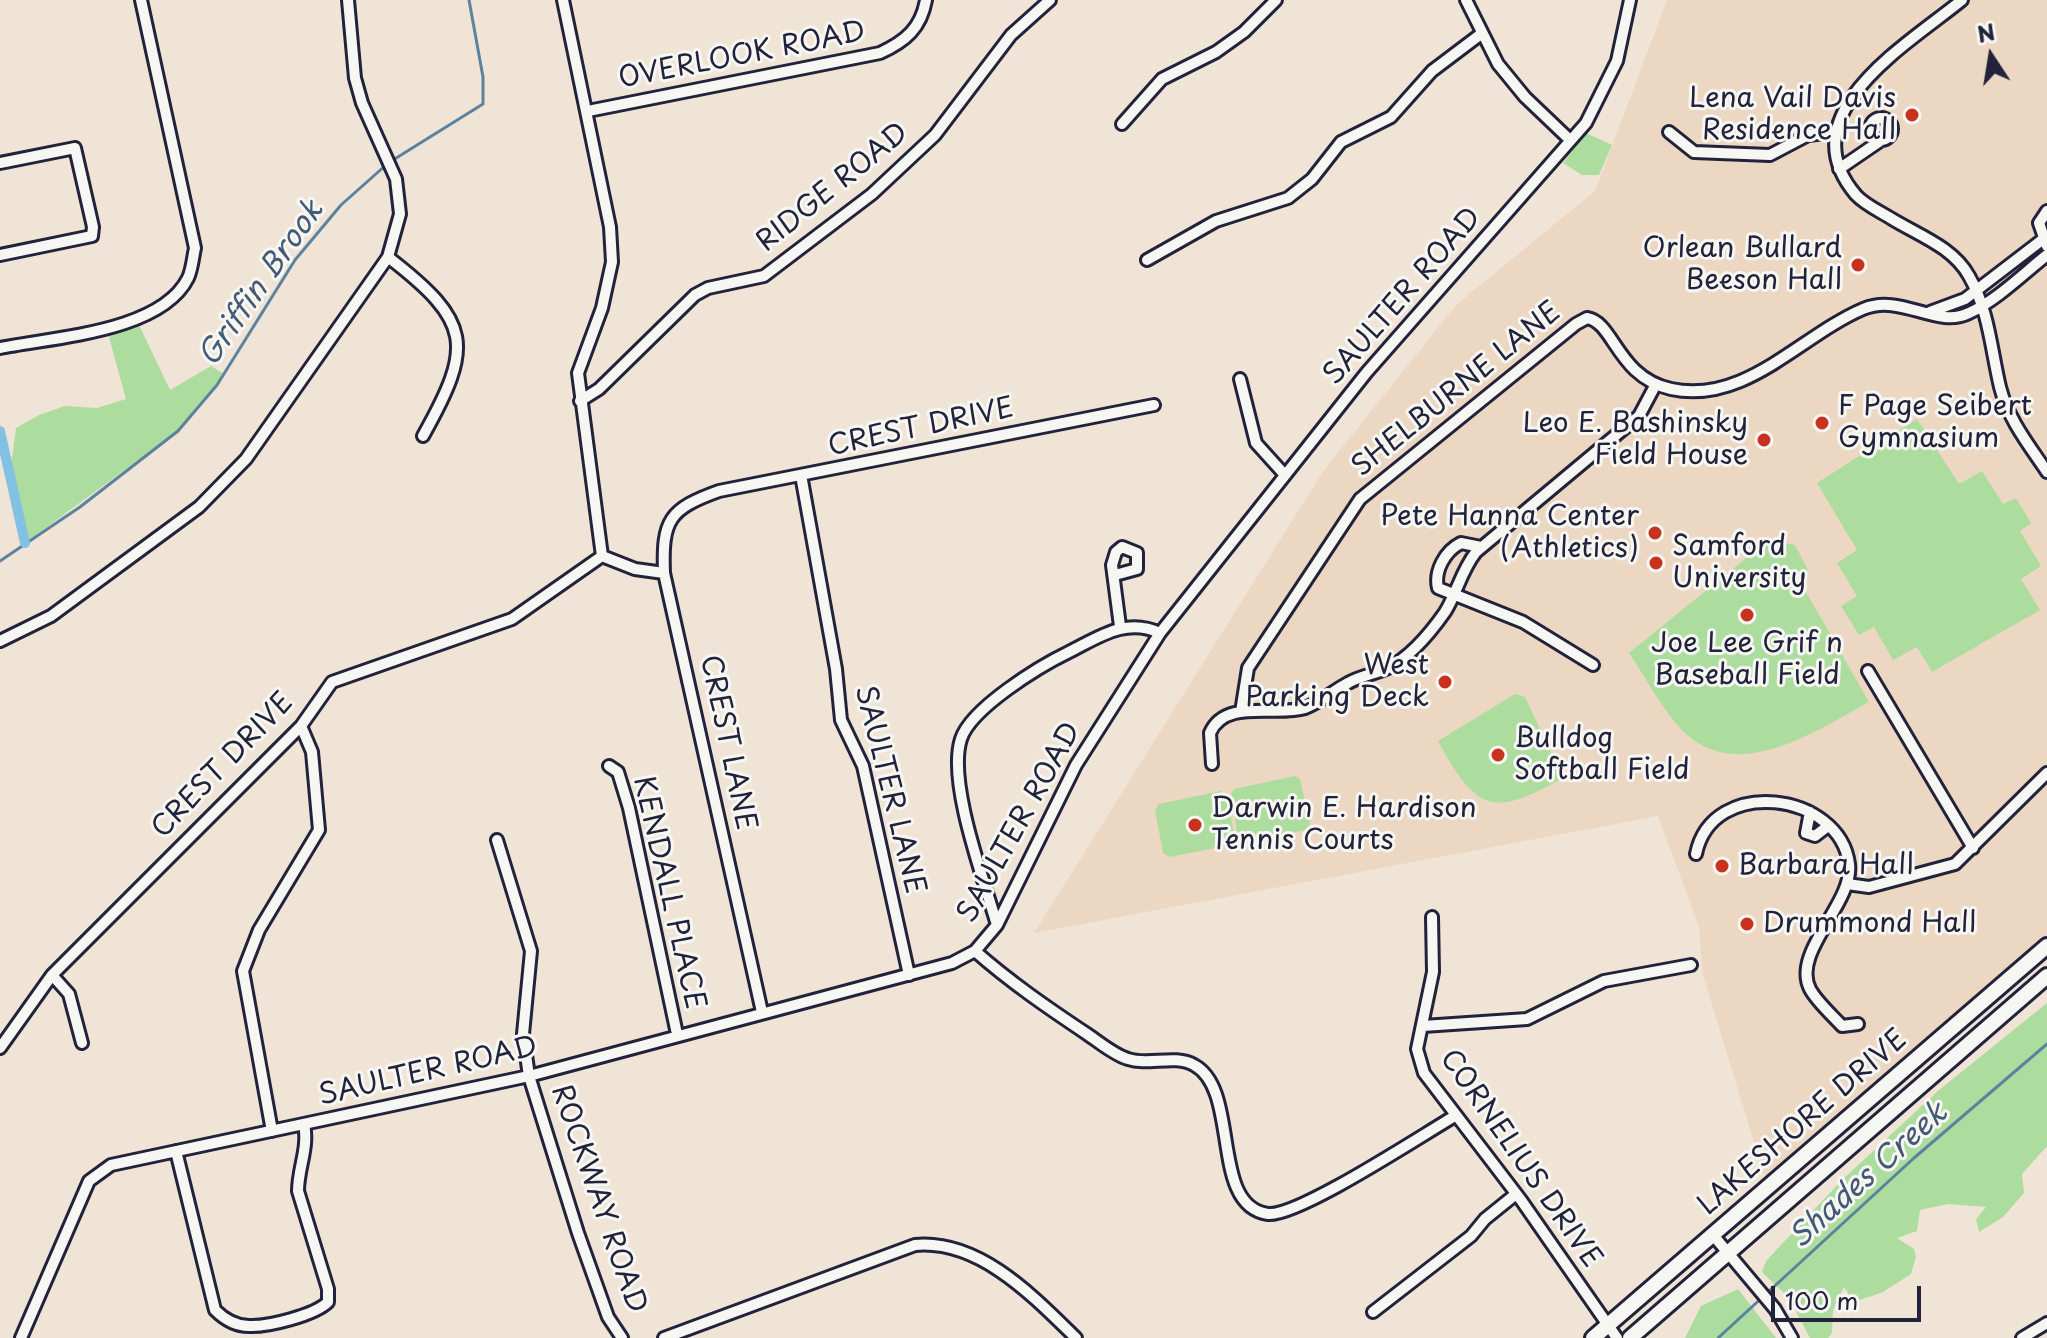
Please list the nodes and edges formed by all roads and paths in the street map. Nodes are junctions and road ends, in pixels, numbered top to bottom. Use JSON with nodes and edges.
{"nodes":[{"id":1,"x":141,"y":0,"type":"edge"},
{"id":2,"x":348,"y":0,"type":"edge"},
{"id":3,"x":563,"y":0,"type":"edge"},
{"id":4,"x":926,"y":0,"type":"edge"},
{"id":5,"x":1050,"y":0,"type":"edge"},
{"id":6,"x":1276,"y":0,"type":"edge"},
{"id":7,"x":1466,"y":0,"type":"edge"},
{"id":8,"x":1630,"y":0,"type":"edge"},
{"id":9,"x":1962,"y":0,"type":"edge"},
{"id":10,"x":1481,"y":34,"type":"junction"},
{"id":11,"x":588,"y":111,"type":"junction"},
{"id":12,"x":1122,"y":124,"type":"dead end"},
{"id":13,"x":1870,"y":130,"type":"junction"},
{"id":14,"x":1669,"y":132,"type":"dead end"},
{"id":15,"x":1834,"y":132,"type":"junction"},
{"id":16,"x":1569,"y":139,"type":"junction"},
{"id":17,"x":1883,"y":139,"type":"junction"},
{"id":18,"x":1864,"y":149,"type":"junction"},
{"id":19,"x":0,"y":163,"type":"edge"},
{"id":20,"x":1839,"y":169,"type":"junction"},
{"id":21,"x":2047,"y":211,"type":"edge"},
{"id":22,"x":2045,"y":243,"type":"edge"},
{"id":23,"x":0,"y":255,"type":"edge"},
{"id":24,"x":2047,"y":255,"type":"edge"},
{"id":25,"x":388,"y":257,"type":"junction"},
{"id":26,"x":1147,"y":260,"type":"dead end"},
{"id":27,"x":1976,"y":292,"type":"junction"},
{"id":28,"x":1982,"y":306,"type":"junction"},
{"id":29,"x":1930,"y":312,"type":"junction"},
{"id":30,"x":0,"y":348,"type":"edge"},
{"id":31,"x":1240,"y":379,"type":"dead end"},
{"id":32,"x":1656,"y":384,"type":"junction"},
{"id":33,"x":580,"y":401,"type":"junction"},
{"id":34,"x":1154,"y":405,"type":"dead end"},
{"id":35,"x":423,"y":436,"type":"dead end"},
{"id":36,"x":2047,"y":472,"type":"edge"},
{"id":37,"x":1284,"y":474,"type":"junction"},
{"id":38,"x":801,"y":475,"type":"junction"},
{"id":39,"x":698,"y":499,"type":"joint"},
{"id":40,"x":1481,"y":547,"type":"junction"},
{"id":41,"x":602,"y":556,"type":"junction"},
{"id":42,"x":664,"y":573,"type":"junction"},
{"id":43,"x":1115,"y":575,"type":"dead end"},
{"id":44,"x":1452,"y":597,"type":"junction"},
{"id":45,"x":1120,"y":626,"type":"junction"},
{"id":46,"x":1160,"y":633,"type":"junction"},
{"id":47,"x":0,"y":641,"type":"edge"},
{"id":48,"x":1593,"y":665,"type":"dead end"},
{"id":49,"x":1868,"y":671,"type":"dead end"},
{"id":50,"x":1241,"y":712,"type":"junction"},
{"id":51,"x":301,"y":726,"type":"junction"},
{"id":52,"x":1212,"y":764,"type":"dead end"},
{"id":53,"x":609,"y":766,"type":"dead end"},
{"id":54,"x":2047,"y":773,"type":"edge"},
{"id":55,"x":1810,"y":812,"type":"junction"},
{"id":56,"x":1828,"y":826,"type":"junction"},
{"id":57,"x":497,"y":840,"type":"dead end"},
{"id":58,"x":1973,"y":848,"type":"junction"},
{"id":59,"x":1696,"y":854,"type":"dead end"},
{"id":60,"x":1847,"y":884,"type":"junction"},
{"id":61,"x":1432,"y":917,"type":"dead end"},
{"id":62,"x":997,"y":925,"type":"junction"},
{"id":63,"x":2047,"y":946,"type":"edge"},
{"id":64,"x":975,"y":951,"type":"junction"},
{"id":65,"x":1691,"y":965,"type":"dead end"},
{"id":66,"x":52,"y":975,"type":"junction"},
{"id":67,"x":909,"y":975,"type":"junction"},
{"id":68,"x":2047,"y":976,"type":"edge"},
{"id":69,"x":762,"y":1012,"type":"junction"},
{"id":70,"x":1858,"y":1024,"type":"dead end"},
{"id":71,"x":1423,"y":1026,"type":"junction"},
{"id":72,"x":677,"y":1034,"type":"junction"},
{"id":73,"x":82,"y":1043,"type":"dead end"},
{"id":74,"x":0,"y":1048,"type":"edge"},
{"id":75,"x":529,"y":1076,"type":"junction"},
{"id":76,"x":1455,"y":1116,"type":"junction"},
{"id":77,"x":304,"y":1124,"type":"junction"},
{"id":78,"x":272,"y":1131,"type":"junction"},
{"id":79,"x":176,"y":1151,"type":"junction"},
{"id":80,"x":1516,"y":1194,"type":"junction"},
{"id":81,"x":1713,"y":1235,"type":"junction"},
{"id":82,"x":1727,"y":1252,"type":"junction"},
{"id":83,"x":1373,"y":1312,"type":"dead end"},
{"id":84,"x":2047,"y":1323,"type":"edge"},
{"id":85,"x":1607,"y":1326,"type":"junction"},
{"id":86,"x":21,"y":1338,"type":"edge"},
{"id":87,"x":622,"y":1338,"type":"edge"},
{"id":88,"x":664,"y":1338,"type":"edge"},
{"id":89,"x":1076,"y":1338,"type":"edge"},
{"id":90,"x":1593,"y":1338,"type":"edge"},
{"id":91,"x":1617,"y":1338,"type":"edge"},
{"id":92,"x":1630,"y":1338,"type":"edge"},
{"id":93,"x":1792,"y":1338,"type":"edge"},
{"id":94,"x":2022,"y":1338,"type":"edge"}],
"edges":[{"from":1,"to":30,"type":"street"},
{"from":2,"to":25,"type":"street"},
{"from":3,"to":11,"type":"street"},
{"from":4,"to":11,"type":"street","name":"OVERLOOK ROAD"},
{"from":5,"to":33,"type":"street","name":"RIDGE ROAD"},
{"from":6,"to":12,"type":"street"},
{"from":7,"to":10,"type":"street"},
{"from":8,"to":16,"type":"street","name":"SAULTER ROAD"},
{"from":9,"to":15,"type":"street"},
{"from":10,"to":16,"type":"street"},
{"from":10,"to":26,"type":"street"},
{"from":11,"to":33,"type":"street"},
{"from":13,"to":17,"type":"street"},
{"from":13,"to":17,"type":"street"},
{"from":13,"to":18,"type":"street"},
{"from":14,"to":15,"type":"street"},
{"from":15,"to":20,"type":"street"},
{"from":16,"to":37,"type":"street","name":"SAULTER ROAD"},
{"from":17,"to":18,"type":"street"},
{"from":18,"to":20,"type":"street"},
{"from":19,"to":23,"type":"street"},
{"from":20,"to":27,"type":"street"},
{"from":21,"to":22,"type":"street"},
{"from":22,"to":27,"type":"street"},
{"from":24,"to":28,"type":"street"},
{"from":25,"to":35,"type":"street"},
{"from":25,"to":47,"type":"street"},
{"from":27,"to":28,"type":"street"},
{"from":27,"to":29,"type":"street"},
{"from":28,"to":29,"type":"street"},
{"from":28,"to":36,"type":"street"},
{"from":29,"to":32,"type":"street"},
{"from":31,"to":37,"type":"street"},
{"from":32,"to":40,"type":"street"},
{"from":32,"to":50,"type":"street","name":"SHELBURNE LANE"},
{"from":33,"to":41,"type":"street"},
{"from":34,"to":38,"type":"street","name":"CREST DRIVE"},
{"from":37,"to":46,"type":"street","name":"SAULTER ROAD"},
{"from":38,"to":39,"type":"street","name":"CREST DRIVE"},
{"from":38,"to":67,"type":"street","name":"SAULTER LANE"},
{"from":39,"to":42,"type":"street","name":"CREST LANE"},
{"from":40,"to":44,"type":"street"},
{"from":40,"to":44,"type":"street"},
{"from":41,"to":42,"type":"street"},
{"from":41,"to":51,"type":"street","name":"CREST DRIVE"},
{"from":42,"to":69,"type":"street","name":"CREST LANE"},
{"from":43,"to":45,"type":"street"},
{"from":44,"to":48,"type":"street"},
{"from":44,"to":50,"type":"street"},
{"from":45,"to":46,"type":"street"},
{"from":45,"to":62,"type":"street"},
{"from":46,"to":62,"type":"street","name":"SAULTER ROAD"},
{"from":49,"to":58,"type":"street"},
{"from":50,"to":52,"type":"street"},
{"from":51,"to":66,"type":"street","name":"CREST DRIVE"},
{"from":51,"to":78,"type":"street"},
{"from":53,"to":72,"type":"street","name":"KENDALL PLACE"},
{"from":54,"to":58,"type":"street"},
{"from":55,"to":56,"type":"street"},
{"from":55,"to":56,"type":"street"},
{"from":55,"to":59,"type":"street"},
{"from":56,"to":60,"type":"street"},
{"from":57,"to":75,"type":"street","name":"ROCKWAY ROAD"},
{"from":58,"to":60,"type":"street"},
{"from":60,"to":70,"type":"street"},
{"from":61,"to":71,"type":"street","name":"CORNELIUS DRIVE"},
{"from":62,"to":64,"type":"street","name":"SAULTER ROAD"},
{"from":63,"to":81,"type":"main road","name":"LAKESHORE DRIVE"},
{"from":64,"to":67,"type":"street","name":"SAULTER ROAD"},
{"from":64,"to":76,"type":"street"},
{"from":65,"to":71,"type":"street"},
{"from":66,"to":73,"type":"street"},
{"from":66,"to":74,"type":"street","name":"CREST DRIVE"},
{"from":67,"to":69,"type":"street","name":"SAULTER ROAD"},
{"from":68,"to":82,"type":"main road","name":"LAKESHORE DRIVE"},
{"from":69,"to":72,"type":"street","name":"SAULTER ROAD"},
{"from":71,"to":76,"type":"street","name":"CORNELIUS DRIVE"},
{"from":72,"to":75,"type":"street","name":"SAULTER ROAD"},
{"from":75,"to":77,"type":"street","name":"SAULTER ROAD"},
{"from":75,"to":87,"type":"street","name":"ROCKWAY ROAD"},
{"from":76,"to":80,"type":"street","name":"CORNELIUS DRIVE"},
{"from":77,"to":78,"type":"street","name":"SAULTER ROAD"},
{"from":77,"to":79,"type":"street"},
{"from":78,"to":79,"type":"street","name":"SAULTER ROAD"},
{"from":79,"to":86,"type":"street","name":"SAULTER ROAD"},
{"from":80,"to":83,"type":"street"},
{"from":80,"to":85,"type":"street","name":"CORNELIUS DRIVE"},
{"from":81,"to":82,"type":"street"},
{"from":81,"to":85,"type":"main road","name":"LAKESHORE DRIVE"},
{"from":82,"to":92,"type":"main road","name":"LAKESHORE DRIVE"},
{"from":82,"to":93,"type":"street"},
{"from":84,"to":94,"type":"street"},
{"from":85,"to":90,"type":"main road","name":"LAKESHORE DRIVE"},
{"from":85,"to":91,"type":"street","name":"CORNELIUS DRIVE"},
{"from":88,"to":89,"type":"street"}]}
